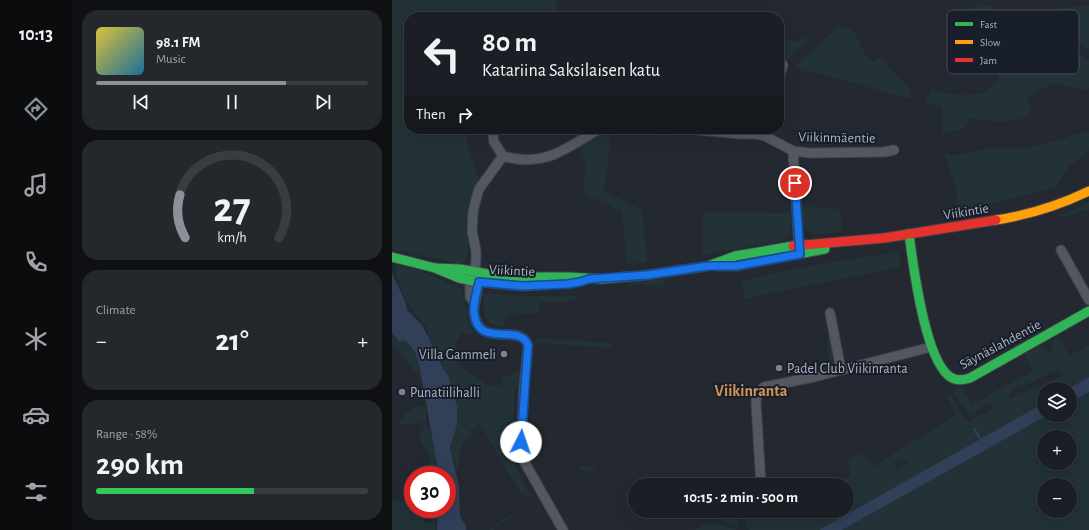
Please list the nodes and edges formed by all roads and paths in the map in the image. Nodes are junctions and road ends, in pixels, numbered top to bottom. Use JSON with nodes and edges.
{"nodes":[{"id":1,"x":493,"y":134,"type":"edge"},
{"id":2,"x":591,"y":134,"type":"edge"},
{"id":3,"x":740,"y":134,"type":"edge"},
{"id":4,"x":756,"y":134,"type":"edge"},
{"id":5,"x":768,"y":134,"type":"edge"},
{"id":6,"x":894,"y":150,"type":"dead end"},
{"id":7,"x":793,"y":151,"type":"junction"},
{"id":8,"x":503,"y":156,"type":"junction"},
{"id":9,"x":1089,"y":191,"type":"edge"},
{"id":10,"x":909,"y":234,"type":"junction"},
{"id":11,"x":799,"y":250,"type":"junction"},
{"id":12,"x":1061,"y":250,"type":"dead end"},
{"id":13,"x":396,"y":258,"type":"edge"},
{"id":14,"x":435,"y":268,"type":"junction"},
{"id":15,"x":475,"y":272,"type":"junction"},
{"id":16,"x":589,"y":279,"type":"junction"},
{"id":17,"x":474,"y":281,"type":"junction"},
{"id":18,"x":1089,"y":300,"type":"edge"},
{"id":19,"x":1089,"y":311,"type":"edge"},
{"id":20,"x":830,"y":313,"type":"dead end"},
{"id":21,"x":932,"y":347,"type":"junction"},
{"id":22,"x":841,"y":370,"type":"junction"},
{"id":23,"x":761,"y":478,"type":"edge"},
{"id":24,"x":563,"y":530,"type":"edge"}],
"edges":[{"from":1,"to":8,"type":"street"},
{"from":2,"to":8,"type":"street"},
{"from":3,"to":4,"type":"street","name":"Viikinmäentie"},
{"from":5,"to":7,"type":"street","name":"Viikinmäentie"},
{"from":6,"to":7,"type":"street","name":"Viikinmäentie"},
{"from":7,"to":11,"type":"street"},
{"from":8,"to":15,"type":"street"},
{"from":9,"to":10,"type":"main road","name":"Viikintie"},
{"from":10,"to":11,"type":"main road","name":"Viikintie"},
{"from":10,"to":21,"type":"main road","name":"Säynäslahdentie"},
{"from":11,"to":16,"type":"main road","name":"Viikintie"},
{"from":12,"to":18,"type":"street"},
{"from":13,"to":14,"type":"main road","name":"Viikintie"},
{"from":14,"to":15,"type":"main road","name":"Viikintie"},
{"from":14,"to":17,"type":"main road","name":"Viikintie"},
{"from":15,"to":16,"type":"main road","name":"Viikintie"},
{"from":15,"to":17,"type":"street"},
{"from":16,"to":17,"type":"main road","name":"Viikintie"},
{"from":17,"to":24,"type":"street"},
{"from":19,"to":21,"type":"main road","name":"Säynäslahdentie"},
{"from":20,"to":22,"type":"street"},
{"from":21,"to":22,"type":"street"},
{"from":22,"to":23,"type":"street"}]}
